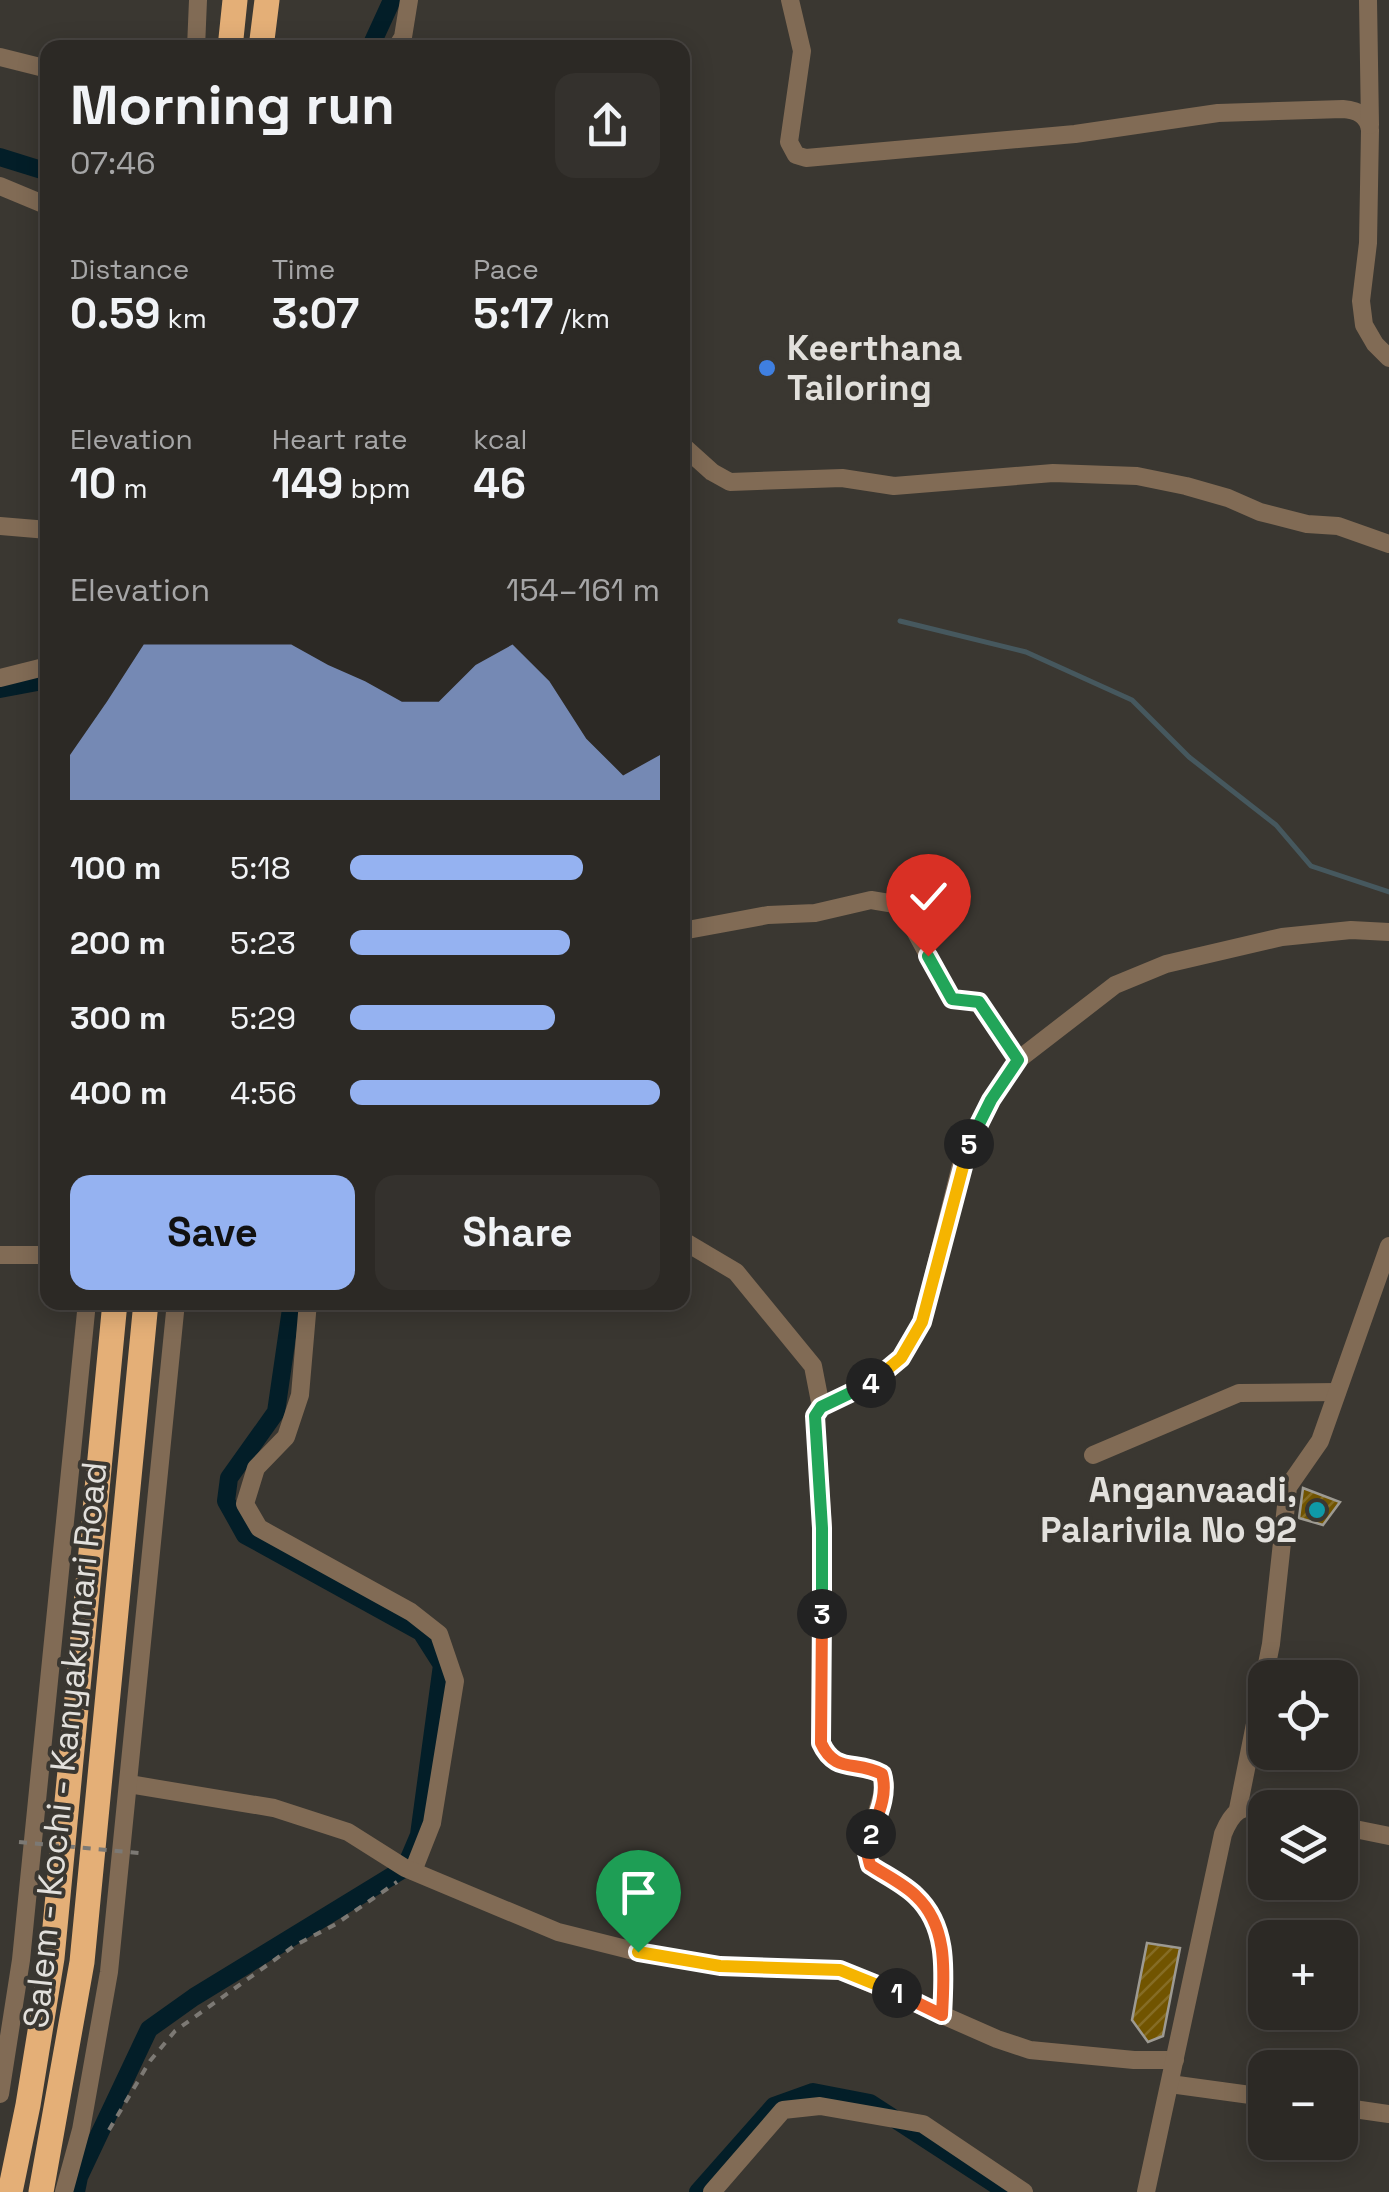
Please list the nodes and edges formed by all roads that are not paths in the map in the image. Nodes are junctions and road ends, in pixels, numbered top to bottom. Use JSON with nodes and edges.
{"nodes":[{"id":1,"x":198,"y":0,"type":"edge"},
{"id":2,"x":235,"y":0,"type":"edge"},
{"id":3,"x":267,"y":0,"type":"edge"},
{"id":4,"x":408,"y":0,"type":"edge"},
{"id":5,"x":790,"y":0,"type":"edge"},
{"id":6,"x":1368,"y":0,"type":"edge"},
{"id":7,"x":196,"y":40,"type":"edge"},
{"id":8,"x":231,"y":40,"type":"edge"},
{"id":9,"x":262,"y":40,"type":"edge"},
{"id":10,"x":401,"y":40,"type":"edge"},
{"id":11,"x":0,"y":57,"type":"edge"},
{"id":12,"x":40,"y":67,"type":"edge"},
{"id":13,"x":1370,"y":130,"type":"junction"},
{"id":14,"x":0,"y":186,"type":"edge"},
{"id":15,"x":40,"y":203,"type":"edge"},
{"id":16,"x":1389,"y":358,"type":"edge"},
{"id":17,"x":690,"y":452,"type":"edge"},
{"id":18,"x":0,"y":526,"type":"edge"},
{"id":19,"x":40,"y":529,"type":"edge"},
{"id":20,"x":1389,"y":544,"type":"edge"},
{"id":21,"x":40,"y":668,"type":"edge"},
{"id":22,"x":0,"y":678,"type":"edge"},
{"id":23,"x":690,"y":930,"type":"edge"},
{"id":24,"x":1389,"y":932,"type":"edge"},
{"id":25,"x":1018,"y":1060,"type":"junction"},
{"id":26,"x":690,"y":1245,"type":"edge"},
{"id":27,"x":1389,"y":1246,"type":"edge"},
{"id":28,"x":0,"y":1255,"type":"edge"},
{"id":29,"x":40,"y":1255,"type":"edge"},
{"id":30,"x":86,"y":1310,"type":"edge"},
{"id":31,"x":115,"y":1310,"type":"edge"},
{"id":32,"x":145,"y":1310,"type":"edge"},
{"id":33,"x":175,"y":1310,"type":"edge"},
{"id":34,"x":307,"y":1310,"type":"edge"},
{"id":35,"x":1337,"y":1392,"type":"junction"},
{"id":36,"x":821,"y":1407,"type":"junction"},
{"id":37,"x":1093,"y":1455,"type":"dead end"},
{"id":38,"x":129,"y":1784,"type":"junction"},
{"id":39,"x":1248,"y":1807,"type":"edge"},
{"id":40,"x":1238,"y":1809,"type":"junction"},
{"id":41,"x":1358,"y":1830,"type":"edge"},
{"id":42,"x":1389,"y":1836,"type":"edge"},
{"id":43,"x":413,"y":1871,"type":"junction"},
{"id":44,"x":942,"y":2015,"type":"junction"},
{"id":45,"x":1175,"y":2060,"type":"junction"},
{"id":46,"x":1170,"y":2084,"type":"junction"},
{"id":47,"x":0,"y":2094,"type":"edge"},
{"id":48,"x":1248,"y":2095,"type":"edge"},
{"id":49,"x":1358,"y":2110,"type":"edge"},
{"id":50,"x":1389,"y":2114,"type":"edge"},
{"id":51,"x":10,"y":2192,"type":"edge"},
{"id":52,"x":41,"y":2192,"type":"edge"},
{"id":53,"x":64,"y":2192,"type":"edge"},
{"id":54,"x":712,"y":2192,"type":"edge"},
{"id":55,"x":1024,"y":2192,"type":"edge"},
{"id":56,"x":1146,"y":2192,"type":"edge"}],
"edges":[{"from":1,"to":7,"type":"street"},
{"from":2,"to":8,"type":"highway"},
{"from":3,"to":9,"type":"highway"},
{"from":4,"to":10,"type":"street"},
{"from":5,"to":13,"type":"street"},
{"from":6,"to":13,"type":"street"},
{"from":11,"to":12,"type":"street"},
{"from":13,"to":16,"type":"street"},
{"from":14,"to":15,"type":"street"},
{"from":17,"to":20,"type":"street"},
{"from":18,"to":19,"type":"street"},
{"from":21,"to":22,"type":"street"},
{"from":23,"to":25,"type":"street"},
{"from":24,"to":25,"type":"street"},
{"from":25,"to":36,"type":"street"},
{"from":26,"to":36,"type":"street"},
{"from":27,"to":35,"type":"street"},
{"from":28,"to":29,"type":"street"},
{"from":30,"to":47,"type":"street"},
{"from":31,"to":51,"type":"highway","name":"Salem - Kochi - Kanyakumari Road"},
{"from":32,"to":52,"type":"highway","name":"Salem - Kochi - Kanyakumari Road"},
{"from":33,"to":38,"type":"street"},
{"from":34,"to":43,"type":"street"},
{"from":35,"to":37,"type":"street"},
{"from":35,"to":40,"type":"street"},
{"from":36,"to":44,"type":"street"},
{"from":38,"to":43,"type":"street"},
{"from":38,"to":53,"type":"street"},
{"from":39,"to":40,"type":"street"},
{"from":40,"to":45,"type":"street"},
{"from":41,"to":42,"type":"street"},
{"from":43,"to":44,"type":"street"},
{"from":44,"to":45,"type":"street"},
{"from":45,"to":46,"type":"street"},
{"from":46,"to":48,"type":"street"},
{"from":46,"to":56,"type":"street"},
{"from":49,"to":50,"type":"street"},
{"from":54,"to":55,"type":"street"}]}
